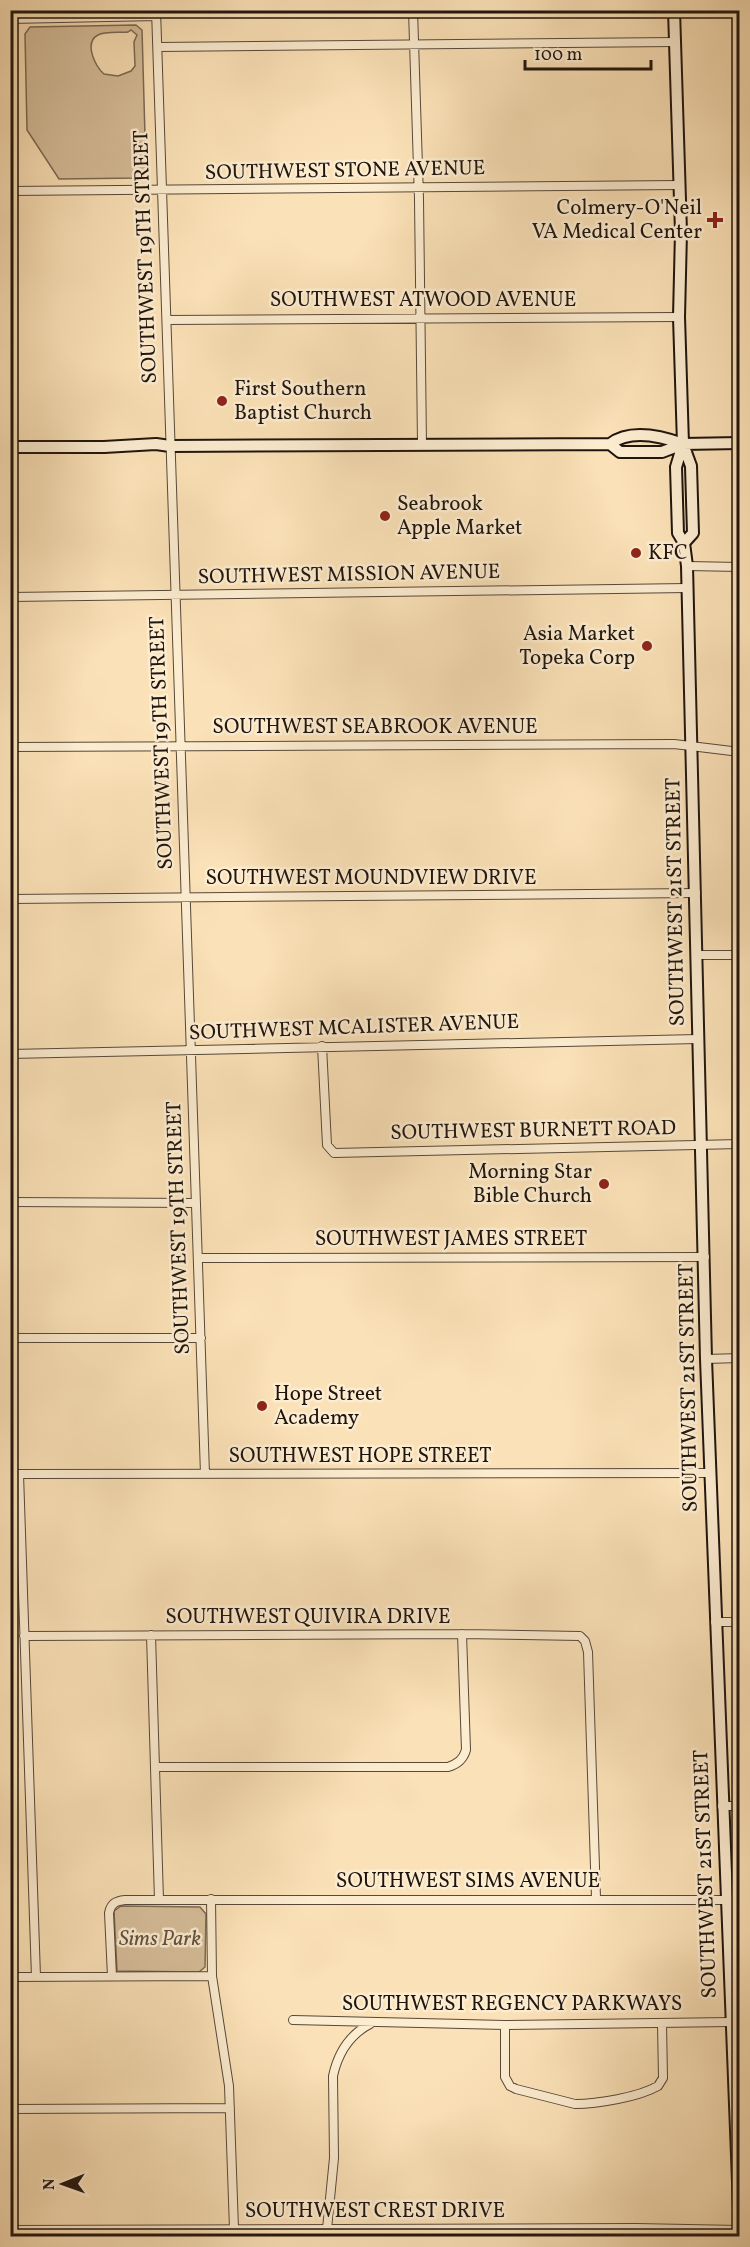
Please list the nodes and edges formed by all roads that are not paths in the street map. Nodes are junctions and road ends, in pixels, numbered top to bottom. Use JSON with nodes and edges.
{"nodes":[{"id":1,"x":412,"y":10,"type":"edge"},
{"id":2,"x":674,"y":10,"type":"edge"},
{"id":3,"x":157,"y":13,"type":"edge"},
{"id":4,"x":10,"y":19,"type":"edge"},
{"id":5,"x":675,"y":42,"type":"junction"},
{"id":6,"x":414,"y":44,"type":"junction"},
{"id":7,"x":158,"y":47,"type":"junction"},
{"id":8,"x":679,"y":185,"type":"junction"},
{"id":9,"x":418,"y":188,"type":"junction"},
{"id":10,"x":10,"y":190,"type":"edge"},
{"id":11,"x":162,"y":190,"type":"junction"},
{"id":12,"x":420,"y":317,"type":"junction"},
{"id":13,"x":680,"y":317,"type":"junction"},
{"id":14,"x":167,"y":320,"type":"junction"},
{"id":15,"x":740,"y":443,"type":"edge"},
{"id":16,"x":422,"y":444,"type":"junction"},
{"id":17,"x":610,"y":444,"type":"junction"},
{"id":18,"x":683,"y":444,"type":"junction"},
{"id":19,"x":170,"y":446,"type":"junction"},
{"id":20,"x":10,"y":447,"type":"edge"},
{"id":21,"x":687,"y":566,"type":"junction"},
{"id":22,"x":740,"y":567,"type":"edge"},
{"id":23,"x":687,"y":588,"type":"junction"},
{"id":24,"x":175,"y":595,"type":"junction"},
{"id":25,"x":10,"y":597,"type":"edge"},
{"id":26,"x":693,"y":745,"type":"junction"},
{"id":27,"x":180,"y":746,"type":"junction"},
{"id":28,"x":10,"y":747,"type":"edge"},
{"id":29,"x":740,"y":752,"type":"edge"},
{"id":30,"x":696,"y":893,"type":"junction"},
{"id":31,"x":185,"y":897,"type":"junction"},
{"id":32,"x":10,"y":899,"type":"edge"},
{"id":33,"x":697,"y":955,"type":"junction"},
{"id":34,"x":740,"y":955,"type":"edge"},
{"id":35,"x":698,"y":1039,"type":"junction"},
{"id":36,"x":322,"y":1047,"type":"junction"},
{"id":37,"x":191,"y":1051,"type":"junction"},
{"id":38,"x":10,"y":1054,"type":"edge"},
{"id":39,"x":740,"y":1144,"type":"edge"},
{"id":40,"x":702,"y":1145,"type":"junction"},
{"id":41,"x":10,"y":1203,"type":"edge"},
{"id":42,"x":196,"y":1203,"type":"junction"},
{"id":43,"x":705,"y":1257,"type":"junction"},
{"id":44,"x":198,"y":1258,"type":"junction"},
{"id":45,"x":10,"y":1338,"type":"edge"},
{"id":46,"x":201,"y":1338,"type":"junction"},
{"id":47,"x":740,"y":1358,"type":"edge"},
{"id":48,"x":706,"y":1359,"type":"junction"},
{"id":49,"x":710,"y":1473,"type":"junction"},
{"id":50,"x":15,"y":1474,"type":"edge"},
{"id":51,"x":205,"y":1474,"type":"junction"},
{"id":52,"x":715,"y":1622,"type":"junction"},
{"id":53,"x":740,"y":1622,"type":"edge"},
{"id":54,"x":462,"y":1634,"type":"junction"},
{"id":55,"x":151,"y":1635,"type":"junction"},
{"id":56,"x":24,"y":1636,"type":"junction"},
{"id":57,"x":155,"y":1767,"type":"junction"},
{"id":58,"x":723,"y":1806,"type":"junction"},
{"id":59,"x":740,"y":1806,"type":"edge"},
{"id":60,"x":596,"y":1898,"type":"junction"},
{"id":61,"x":211,"y":1899,"type":"junction"},
{"id":62,"x":159,"y":1900,"type":"junction"},
{"id":63,"x":726,"y":1900,"type":"junction"},
{"id":64,"x":734,"y":1935,"type":"edge"},
{"id":65,"x":212,"y":1976,"type":"junction"},
{"id":66,"x":10,"y":1977,"type":"edge"},
{"id":67,"x":36,"y":1977,"type":"junction"},
{"id":68,"x":112,"y":1977,"type":"junction"},
{"id":69,"x":293,"y":2020,"type":"dead end"},
{"id":70,"x":731,"y":2022,"type":"junction"},
{"id":71,"x":372,"y":2023,"type":"junction"},
{"id":72,"x":662,"y":2023,"type":"junction"},
{"id":73,"x":505,"y":2025,"type":"junction"},
{"id":74,"x":230,"y":2108,"type":"junction"},
{"id":75,"x":10,"y":2109,"type":"edge"},
{"id":76,"x":737,"y":2123,"type":"edge"},
{"id":77,"x":234,"y":2229,"type":"junction"},
{"id":78,"x":327,"y":2229,"type":"junction"},
{"id":79,"x":10,"y":2230,"type":"edge"},
{"id":80,"x":740,"y":2231,"type":"edge"},
{"id":81,"x":609,"y":2232,"type":"edge"}],
"edges":[{"from":1,"to":6,"type":"street"},
{"from":2,"to":5,"type":"main road","name":"SOUTHWEST 21ST STREET"},
{"from":3,"to":4,"type":"street"},
{"from":3,"to":7,"type":"street","name":"SOUTHWEST 19TH STREET"},
{"from":5,"to":6,"type":"street"},
{"from":5,"to":8,"type":"main road","name":"SOUTHWEST 21ST STREET"},
{"from":6,"to":7,"type":"street"},
{"from":6,"to":9,"type":"street"},
{"from":7,"to":11,"type":"street","name":"SOUTHWEST 19TH STREET"},
{"from":8,"to":9,"type":"street","name":"SOUTHWEST STONE AVENUE"},
{"from":8,"to":13,"type":"main road","name":"SOUTHWEST 21ST STREET"},
{"from":9,"to":11,"type":"street","name":"SOUTHWEST STONE AVENUE"},
{"from":9,"to":12,"type":"street"},
{"from":10,"to":11,"type":"street","name":"SOUTHWEST STONE AVENUE"},
{"from":11,"to":14,"type":"street","name":"SOUTHWEST 19TH STREET"},
{"from":12,"to":13,"type":"street","name":"SOUTHWEST ATWOOD AVENUE"},
{"from":12,"to":14,"type":"street","name":"SOUTHWEST ATWOOD AVENUE"},
{"from":12,"to":16,"type":"street"},
{"from":13,"to":18,"type":"main road","name":"SOUTHWEST 21ST STREET"},
{"from":14,"to":19,"type":"street","name":"SOUTHWEST 19TH STREET"},
{"from":15,"to":18,"type":"main road"},
{"from":16,"to":17,"type":"main road"},
{"from":16,"to":19,"type":"main road"},
{"from":17,"to":18,"type":"main road"},
{"from":17,"to":18,"type":"main road"},
{"from":18,"to":21,"type":"main road","name":"SOUTHWEST 21ST STREET"},
{"from":19,"to":20,"type":"main road"},
{"from":19,"to":24,"type":"street","name":"SOUTHWEST 19TH STREET"},
{"from":21,"to":22,"type":"street"},
{"from":21,"to":23,"type":"main road","name":"SOUTHWEST 21ST STREET"},
{"from":23,"to":24,"type":"street","name":"SOUTHWEST MISSION AVENUE"},
{"from":23,"to":26,"type":"main road","name":"SOUTHWEST 21ST STREET"},
{"from":24,"to":25,"type":"street","name":"SOUTHWEST MISSION AVENUE"},
{"from":24,"to":27,"type":"street","name":"SOUTHWEST 19TH STREET"},
{"from":26,"to":27,"type":"street","name":"SOUTHWEST SEABROOK AVENUE"},
{"from":26,"to":29,"type":"street","name":"SOUTHWEST SEABROOK AVENUE"},
{"from":26,"to":30,"type":"main road","name":"SOUTHWEST 21ST STREET"},
{"from":27,"to":28,"type":"street","name":"SOUTHWEST SEABROOK AVENUE"},
{"from":27,"to":31,"type":"street","name":"SOUTHWEST 19TH STREET"},
{"from":30,"to":31,"type":"street","name":"SOUTHWEST MOUNDVIEW DRIVE"},
{"from":30,"to":33,"type":"main road","name":"SOUTHWEST 21ST STREET"},
{"from":31,"to":32,"type":"street","name":"SOUTHWEST MOUNDVIEW DRIVE"},
{"from":31,"to":37,"type":"street","name":"SOUTHWEST 19TH STREET"},
{"from":33,"to":34,"type":"street"},
{"from":33,"to":35,"type":"main road","name":"SOUTHWEST 21ST STREET"},
{"from":35,"to":36,"type":"street","name":"SOUTHWEST MCALISTER AVENUE"},
{"from":35,"to":40,"type":"main road","name":"SOUTHWEST 21ST STREET"},
{"from":36,"to":37,"type":"street","name":"SOUTHWEST MCALISTER AVENUE"},
{"from":36,"to":40,"type":"street","name":"SOUTHWEST BURNETT ROAD"},
{"from":37,"to":38,"type":"street","name":"SOUTHWEST MCALISTER AVENUE"},
{"from":37,"to":42,"type":"street","name":"SOUTHWEST 19TH STREET"},
{"from":39,"to":40,"type":"street","name":"SOUTHWEST BURNETT ROAD"},
{"from":40,"to":43,"type":"main road","name":"SOUTHWEST 21ST STREET"},
{"from":41,"to":42,"type":"street"},
{"from":42,"to":44,"type":"street","name":"SOUTHWEST 19TH STREET"},
{"from":43,"to":44,"type":"street","name":"SOUTHWEST JAMES STREET"},
{"from":43,"to":48,"type":"main road","name":"SOUTHWEST 21ST STREET"},
{"from":44,"to":46,"type":"street","name":"SOUTHWEST 19TH STREET"},
{"from":45,"to":46,"type":"street"},
{"from":46,"to":51,"type":"street","name":"SOUTHWEST 19TH STREET"},
{"from":47,"to":48,"type":"street"},
{"from":48,"to":49,"type":"main road","name":"SOUTHWEST 21ST STREET"},
{"from":49,"to":51,"type":"street","name":"SOUTHWEST HOPE STREET"},
{"from":49,"to":52,"type":"main road","name":"SOUTHWEST 21ST STREET"},
{"from":50,"to":51,"type":"street","name":"SOUTHWEST HOPE STREET"},
{"from":50,"to":56,"type":"street"},
{"from":52,"to":53,"type":"street"},
{"from":52,"to":58,"type":"main road","name":"SOUTHWEST 21ST STREET"},
{"from":54,"to":55,"type":"street","name":"SOUTHWEST QUIVIRA DRIVE"},
{"from":54,"to":57,"type":"street"},
{"from":54,"to":60,"type":"street","name":"SOUTHWEST QUIVIRA DRIVE"},
{"from":55,"to":56,"type":"street","name":"SOUTHWEST QUIVIRA DRIVE"},
{"from":55,"to":57,"type":"street"},
{"from":56,"to":67,"type":"street"},
{"from":57,"to":62,"type":"street"},
{"from":58,"to":59,"type":"street"},
{"from":58,"to":63,"type":"main road","name":"SOUTHWEST 21ST STREET"},
{"from":60,"to":61,"type":"street","name":"SOUTHWEST SIMS AVENUE"},
{"from":60,"to":63,"type":"street","name":"SOUTHWEST SIMS AVENUE"},
{"from":61,"to":62,"type":"street","name":"SOUTHWEST SIMS AVENUE"},
{"from":61,"to":65,"type":"street"},
{"from":62,"to":68,"type":"street","name":"SOUTHWEST SIMS AVENUE"},
{"from":63,"to":64,"type":"main road","name":"SOUTHWEST 21ST STREET"},
{"from":64,"to":70,"type":"main road","name":"SOUTHWEST 21ST STREET"},
{"from":65,"to":68,"type":"street"},
{"from":65,"to":74,"type":"street"},
{"from":66,"to":67,"type":"street"},
{"from":67,"to":68,"type":"street"},
{"from":69,"to":71,"type":"street","name":"SOUTHWEST REGENCY PARKWAYS"},
{"from":70,"to":72,"type":"street","name":"SOUTHWEST REGENCY PARKWAYS"},
{"from":70,"to":76,"type":"main road","name":"SOUTHWEST 21ST STREET"},
{"from":71,"to":73,"type":"street","name":"SOUTHWEST REGENCY PARKWAYS"},
{"from":71,"to":78,"type":"street"},
{"from":72,"to":73,"type":"street","name":"SOUTHWEST REGENCY PARKWAYS"},
{"from":72,"to":73,"type":"street"},
{"from":74,"to":75,"type":"street"},
{"from":74,"to":77,"type":"street"},
{"from":76,"to":80,"type":"main road","name":"SOUTHWEST 21ST STREET"},
{"from":77,"to":78,"type":"street","name":"SOUTHWEST CREST DRIVE"},
{"from":77,"to":79,"type":"street","name":"SOUTHWEST CREST DRIVE"},
{"from":78,"to":81,"type":"street","name":"SOUTHWEST CREST DRIVE"},
{"from":80,"to":81,"type":"street","name":"SOUTHWEST CREST DRIVE"}]}
